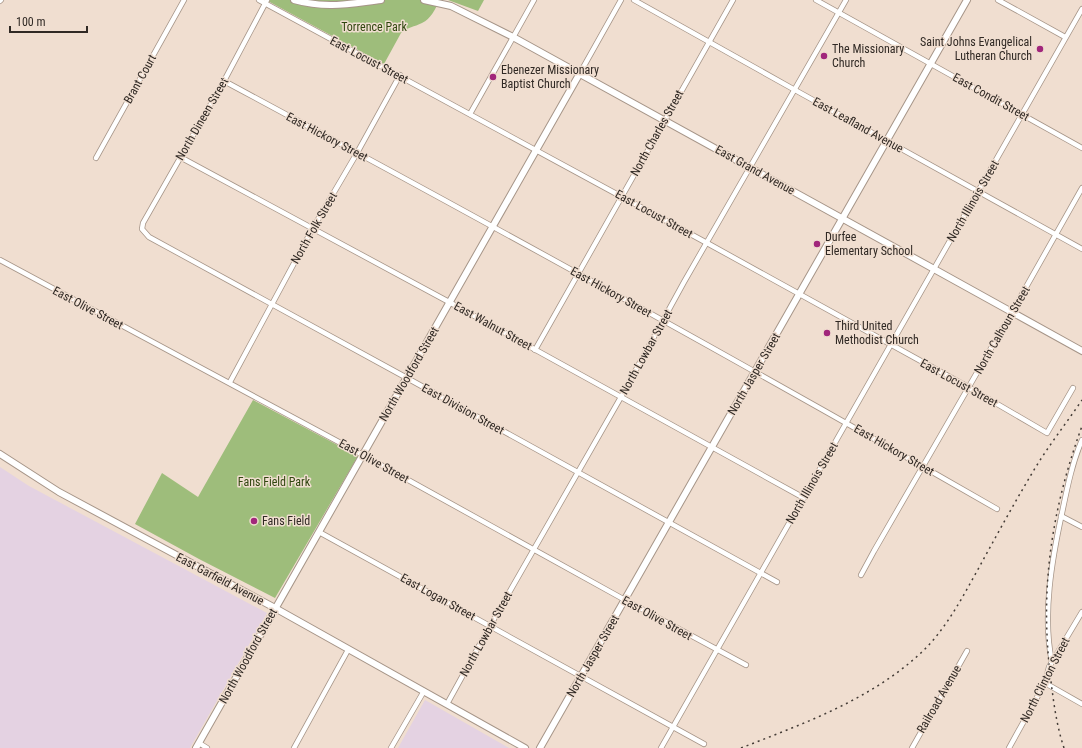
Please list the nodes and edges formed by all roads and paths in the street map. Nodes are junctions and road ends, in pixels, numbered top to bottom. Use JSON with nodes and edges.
{"nodes":[{"id":1,"x":184,"y":0,"type":"edge"},
{"id":2,"x":259,"y":0,"type":"edge"},
{"id":3,"x":294,"y":0,"type":"edge"},
{"id":4,"x":381,"y":0,"type":"edge"},
{"id":5,"x":424,"y":0,"type":"edge"},
{"id":6,"x":534,"y":0,"type":"edge"},
{"id":7,"x":621,"y":0,"type":"edge"},
{"id":8,"x":634,"y":0,"type":"edge"},
{"id":9,"x":733,"y":0,"type":"edge"},
{"id":10,"x":816,"y":0,"type":"edge"},
{"id":11,"x":846,"y":0,"type":"edge"},
{"id":12,"x":967,"y":0,"type":"edge"},
{"id":13,"x":998,"y":0,"type":"edge"},
{"id":14,"x":266,"y":2,"type":"edge"},
{"id":15,"x":1082,"y":9,"type":"edge"},
{"id":16,"x":839,"y":13,"type":"junction"},
{"id":17,"x":513,"y":37,"type":"junction"},
{"id":18,"x":1065,"y":37,"type":"junction"},
{"id":19,"x":709,"y":42,"type":"junction"},
{"id":20,"x":930,"y":63,"type":"junction"},
{"id":21,"x":580,"y":73,"type":"junction"},
{"id":22,"x":400,"y":76,"type":"junction"},
{"id":23,"x":224,"y":81,"type":"junction"},
{"id":24,"x":794,"y":90,"type":"junction"},
{"id":25,"x":470,"y":114,"type":"junction"},
{"id":26,"x":1022,"y":114,"type":"junction"},
{"id":27,"x":665,"y":120,"type":"junction"},
{"id":28,"x":886,"y":141,"type":"junction"},
{"id":29,"x":1082,"y":148,"type":"edge"},
{"id":30,"x":535,"y":150,"type":"junction"},
{"id":31,"x":357,"y":153,"type":"junction"},
{"id":32,"x":180,"y":157,"type":"junction"},
{"id":33,"x":96,"y":158,"type":"dead end"},
{"id":34,"x":751,"y":168,"type":"junction"},
{"id":35,"x":1082,"y":188,"type":"edge"},
{"id":36,"x":978,"y":191,"type":"junction"},
{"id":37,"x":622,"y":197,"type":"junction"},
{"id":38,"x":842,"y":219,"type":"junction"},
{"id":39,"x":493,"y":226,"type":"junction"},
{"id":40,"x":313,"y":228,"type":"junction"},
{"id":41,"x":1056,"y":235,"type":"junction"},
{"id":42,"x":149,"y":237,"type":"joint"},
{"id":43,"x":707,"y":243,"type":"junction"},
{"id":44,"x":1082,"y":249,"type":"edge"},
{"id":45,"x":0,"y":260,"type":"edge"},
{"id":46,"x":934,"y":268,"type":"junction"},
{"id":47,"x":577,"y":274,"type":"junction"},
{"id":48,"x":800,"y":295,"type":"junction"},
{"id":49,"x":449,"y":302,"type":"junction"},
{"id":50,"x":272,"y":304,"type":"junction"},
{"id":51,"x":1012,"y":312,"type":"junction"},
{"id":52,"x":663,"y":320,"type":"junction"},
{"id":53,"x":891,"y":345,"type":"junction"},
{"id":54,"x":535,"y":350,"type":"junction"},
{"id":55,"x":1082,"y":351,"type":"edge"},
{"id":56,"x":754,"y":372,"type":"junction"},
{"id":57,"x":407,"y":378,"type":"junction"},
{"id":58,"x":230,"y":382,"type":"junction"},
{"id":59,"x":968,"y":387,"type":"junction"},
{"id":60,"x":1073,"y":388,"type":"dead end"},
{"id":61,"x":621,"y":397,"type":"junction"},
{"id":62,"x":846,"y":423,"type":"junction"},
{"id":63,"x":1082,"y":440,"type":"edge"},
{"id":64,"x":712,"y":447,"type":"junction"},
{"id":65,"x":0,"y":454,"type":"edge"},
{"id":66,"x":363,"y":454,"type":"junction"},
{"id":67,"x":923,"y":466,"type":"junction"},
{"id":68,"x":578,"y":472,"type":"junction"},
{"id":69,"x":804,"y":498,"type":"junction"},
{"id":70,"x":996,"y":508,"type":"dead end"},
{"id":71,"x":1061,"y":516,"type":"junction"},
{"id":72,"x":670,"y":523,"type":"junction"},
{"id":73,"x":1082,"y":527,"type":"edge"},
{"id":74,"x":319,"y":532,"type":"junction"},
{"id":75,"x":534,"y":549,"type":"junction"},
{"id":76,"x":761,"y":574,"type":"junction"},
{"id":77,"x":861,"y":575,"type":"dead end"},
{"id":78,"x":777,"y":582,"type":"dead end"},
{"id":79,"x":625,"y":600,"type":"junction"},
{"id":80,"x":275,"y":608,"type":"junction"},
{"id":81,"x":1082,"y":612,"type":"edge"},
{"id":82,"x":490,"y":626,"type":"junction"},
{"id":83,"x":348,"y":650,"type":"junction"},
{"id":84,"x":717,"y":650,"type":"junction"},
{"id":85,"x":967,"y":651,"type":"dead end"},
{"id":86,"x":1052,"y":662,"type":"junction"},
{"id":87,"x":746,"y":665,"type":"dead end"},
{"id":88,"x":581,"y":677,"type":"junction"},
{"id":89,"x":1045,"y":683,"type":"junction"},
{"id":90,"x":424,"y":692,"type":"junction"},
{"id":91,"x":447,"y":704,"type":"junction"},
{"id":92,"x":1082,"y":704,"type":"edge"},
{"id":93,"x":674,"y":727,"type":"junction"},
{"id":94,"x":704,"y":744,"type":"dead end"},
{"id":95,"x":198,"y":746,"type":"edge"},
{"id":96,"x":207,"y":748,"type":"edge"},
{"id":97,"x":294,"y":748,"type":"edge"},
{"id":98,"x":391,"y":748,"type":"edge"},
{"id":99,"x":525,"y":748,"type":"edge"},
{"id":100,"x":540,"y":748,"type":"edge"},
{"id":101,"x":662,"y":748,"type":"edge"},
{"id":102,"x":912,"y":748,"type":"edge"},
{"id":103,"x":1009,"y":748,"type":"edge"}],
"edges":[{"from":1,"to":33,"type":"street","name":"Brant Court"},
{"from":2,"to":14,"type":"street","name":"East Locust Street"},
{"from":3,"to":4,"type":"street"},
{"from":5,"to":17,"type":"street","name":"East Grand Avenue"},
{"from":6,"to":17,"type":"street"},
{"from":7,"to":21,"type":"street","name":"North Woodford Street"},
{"from":8,"to":19,"type":"street","name":"East Leafland Avenue"},
{"from":9,"to":19,"type":"street","name":"North Charles Street"},
{"from":10,"to":16,"type":"street","name":"East Condit Street"},
{"from":11,"to":16,"type":"street","name":"North Lowbar Street"},
{"from":12,"to":20,"type":"street","name":"North Jasper Street"},
{"from":13,"to":18,"type":"street"},
{"from":14,"to":22,"type":"street","name":"East Locust Street"},
{"from":14,"to":23,"type":"street","name":"North Dineen Street"},
{"from":15,"to":18,"type":"street","name":"North Illinois Street"},
{"from":16,"to":20,"type":"street","name":"East Condit Street"},
{"from":16,"to":24,"type":"street","name":"North Lowbar Street"},
{"from":17,"to":21,"type":"street","name":"East Grand Avenue"},
{"from":17,"to":25,"type":"street"},
{"from":18,"to":26,"type":"street","name":"North Illinois Street"},
{"from":19,"to":24,"type":"street","name":"East Leafland Avenue"},
{"from":19,"to":27,"type":"street","name":"North Charles Street"},
{"from":20,"to":26,"type":"street","name":"East Condit Street"},
{"from":20,"to":28,"type":"street","name":"North Jasper Street"},
{"from":21,"to":27,"type":"street","name":"East Grand Avenue"},
{"from":21,"to":30,"type":"street","name":"North Woodford Street"},
{"from":22,"to":25,"type":"street","name":"East Locust Street"},
{"from":22,"to":31,"type":"street","name":"North Folk Street"},
{"from":23,"to":31,"type":"street","name":"East Hickory Street"},
{"from":23,"to":32,"type":"street","name":"North Dineen Street"},
{"from":24,"to":28,"type":"street","name":"East Leafland Avenue"},
{"from":24,"to":34,"type":"street","name":"North Lowbar Street"},
{"from":25,"to":30,"type":"street","name":"East Locust Street"},
{"from":26,"to":29,"type":"street","name":"East Condit Street"},
{"from":26,"to":36,"type":"street","name":"North Illinois Street"},
{"from":27,"to":34,"type":"street","name":"East Grand Avenue"},
{"from":27,"to":37,"type":"street","name":"North Charles Street"},
{"from":28,"to":36,"type":"street","name":"East Leafland Avenue"},
{"from":28,"to":38,"type":"street","name":"North Jasper Street"},
{"from":30,"to":37,"type":"street","name":"East Locust Street"},
{"from":30,"to":39,"type":"street","name":"North Woodford Street"},
{"from":31,"to":39,"type":"street","name":"East Hickory Street"},
{"from":31,"to":40,"type":"street","name":"North Folk Street"},
{"from":32,"to":40,"type":"street","name":"East Walnut Street"},
{"from":32,"to":42,"type":"street","name":"North Dineen Street"},
{"from":34,"to":38,"type":"street","name":"East Grand Avenue"},
{"from":34,"to":43,"type":"street","name":"North Lowbar Street"},
{"from":35,"to":41,"type":"street","name":"North Calhoun Street"},
{"from":36,"to":41,"type":"street","name":"East Leafland Avenue"},
{"from":36,"to":46,"type":"street","name":"North Illinois Street"},
{"from":37,"to":43,"type":"street","name":"East Locust Street"},
{"from":37,"to":47,"type":"street","name":"North Charles Street"},
{"from":38,"to":46,"type":"street","name":"East Grand Avenue"},
{"from":38,"to":48,"type":"street","name":"North Jasper Street"},
{"from":39,"to":47,"type":"street","name":"East Hickory Street"},
{"from":39,"to":49,"type":"street","name":"North Woodford Street"},
{"from":40,"to":49,"type":"street","name":"East Walnut Street"},
{"from":40,"to":50,"type":"street","name":"North Folk Street"},
{"from":41,"to":44,"type":"street","name":"East Leafland Avenue"},
{"from":41,"to":51,"type":"street","name":"North Calhoun Street"},
{"from":42,"to":50,"type":"street","name":"East Division Street"},
{"from":43,"to":48,"type":"street","name":"East Locust Street"},
{"from":43,"to":52,"type":"street","name":"North Lowbar Street"},
{"from":45,"to":58,"type":"street","name":"East Olive Street"},
{"from":46,"to":51,"type":"street","name":"East Grand Avenue"},
{"from":46,"to":53,"type":"street","name":"North Illinois Street"},
{"from":47,"to":52,"type":"street","name":"East Hickory Street"},
{"from":47,"to":54,"type":"street","name":"North Charles Street"},
{"from":48,"to":53,"type":"street","name":"East Locust Street"},
{"from":48,"to":56,"type":"street","name":"North Jasper Street"},
{"from":49,"to":54,"type":"street","name":"East Walnut Street"},
{"from":49,"to":57,"type":"street","name":"North Woodford Street"},
{"from":50,"to":57,"type":"street","name":"East Division Street"},
{"from":50,"to":58,"type":"street","name":"North Folk Street"},
{"from":51,"to":55,"type":"street","name":"East Grand Avenue"},
{"from":51,"to":59,"type":"street","name":"North Calhoun Street"},
{"from":52,"to":56,"type":"street","name":"East Hickory Street"},
{"from":52,"to":61,"type":"street","name":"North Lowbar Street"},
{"from":53,"to":59,"type":"street","name":"East Locust Street"},
{"from":53,"to":62,"type":"street","name":"North Illinois Street"},
{"from":54,"to":61,"type":"street","name":"East Walnut Street"},
{"from":56,"to":62,"type":"street","name":"East Hickory Street"},
{"from":56,"to":64,"type":"street","name":"North Jasper Street"},
{"from":57,"to":66,"type":"street","name":"North Woodford Street"},
{"from":57,"to":68,"type":"street","name":"East Division Street"},
{"from":58,"to":66,"type":"street","name":"East Olive Street"},
{"from":59,"to":60,"type":"street","name":"East Locust Street"},
{"from":59,"to":67,"type":"street","name":"North Calhoun Street"},
{"from":61,"to":64,"type":"street","name":"East Walnut Street"},
{"from":61,"to":68,"type":"street","name":"North Lowbar Street"},
{"from":62,"to":67,"type":"street","name":"East Hickory Street"},
{"from":62,"to":69,"type":"street","name":"North Illinois Street"},
{"from":63,"to":71,"type":"street"},
{"from":64,"to":69,"type":"street","name":"East Walnut Street"},
{"from":64,"to":72,"type":"street","name":"North Jasper Street"},
{"from":65,"to":80,"type":"street","name":"East Garfield Avenue"},
{"from":66,"to":74,"type":"street","name":"North Woodford Street"},
{"from":66,"to":75,"type":"street","name":"East Olive Street"},
{"from":67,"to":70,"type":"street","name":"East Hickory Street"},
{"from":67,"to":77,"type":"street","name":"North Calhoun Street"},
{"from":68,"to":72,"type":"street","name":"East Division Street"},
{"from":68,"to":75,"type":"street","name":"North Lowbar Street"},
{"from":69,"to":76,"type":"street","name":"North Illinois Street"},
{"from":71,"to":73,"type":"street"},
{"from":71,"to":86,"type":"street"},
{"from":72,"to":76,"type":"street","name":"East Division Street"},
{"from":72,"to":79,"type":"street","name":"North Jasper Street"},
{"from":74,"to":80,"type":"street","name":"North Woodford Street"},
{"from":74,"to":82,"type":"street","name":"East Logan Street"},
{"from":75,"to":79,"type":"street","name":"East Olive Street"},
{"from":75,"to":82,"type":"street","name":"North Lowbar Street"},
{"from":76,"to":78,"type":"street","name":"East Division Street"},
{"from":76,"to":84,"type":"street","name":"North Illinois Street"},
{"from":79,"to":84,"type":"street","name":"East Olive Street"},
{"from":79,"to":88,"type":"street","name":"North Jasper Street"},
{"from":80,"to":83,"type":"street","name":"East Garfield Avenue"},
{"from":80,"to":95,"type":"street","name":"North Woodford Street"},
{"from":81,"to":86,"type":"street","name":"North Clinton Street"},
{"from":82,"to":88,"type":"street","name":"East Logan Street"},
{"from":82,"to":91,"type":"street","name":"North Lowbar Street"},
{"from":83,"to":90,"type":"street","name":"East Garfield Avenue"},
{"from":83,"to":97,"type":"street"},
{"from":84,"to":87,"type":"street","name":"East Olive Street"},
{"from":84,"to":93,"type":"street","name":"North Illinois Street"},
{"from":85,"to":102,"type":"street","name":"Railroad Avenue"},
{"from":86,"to":89,"type":"street","name":"North Clinton Street"},
{"from":88,"to":93,"type":"street","name":"East Logan Street"},
{"from":88,"to":100,"type":"street","name":"North Jasper Street"},
{"from":89,"to":92,"type":"street"},
{"from":89,"to":103,"type":"street","name":"North Clinton Street"},
{"from":90,"to":91,"type":"street","name":"East Garfield Avenue"},
{"from":90,"to":98,"type":"street"},
{"from":91,"to":99,"type":"street","name":"East Garfield Avenue"},
{"from":93,"to":94,"type":"street","name":"East Logan Street"},
{"from":93,"to":101,"type":"street","name":"North Illinois Street"},
{"from":95,"to":96,"type":"street"}]}
